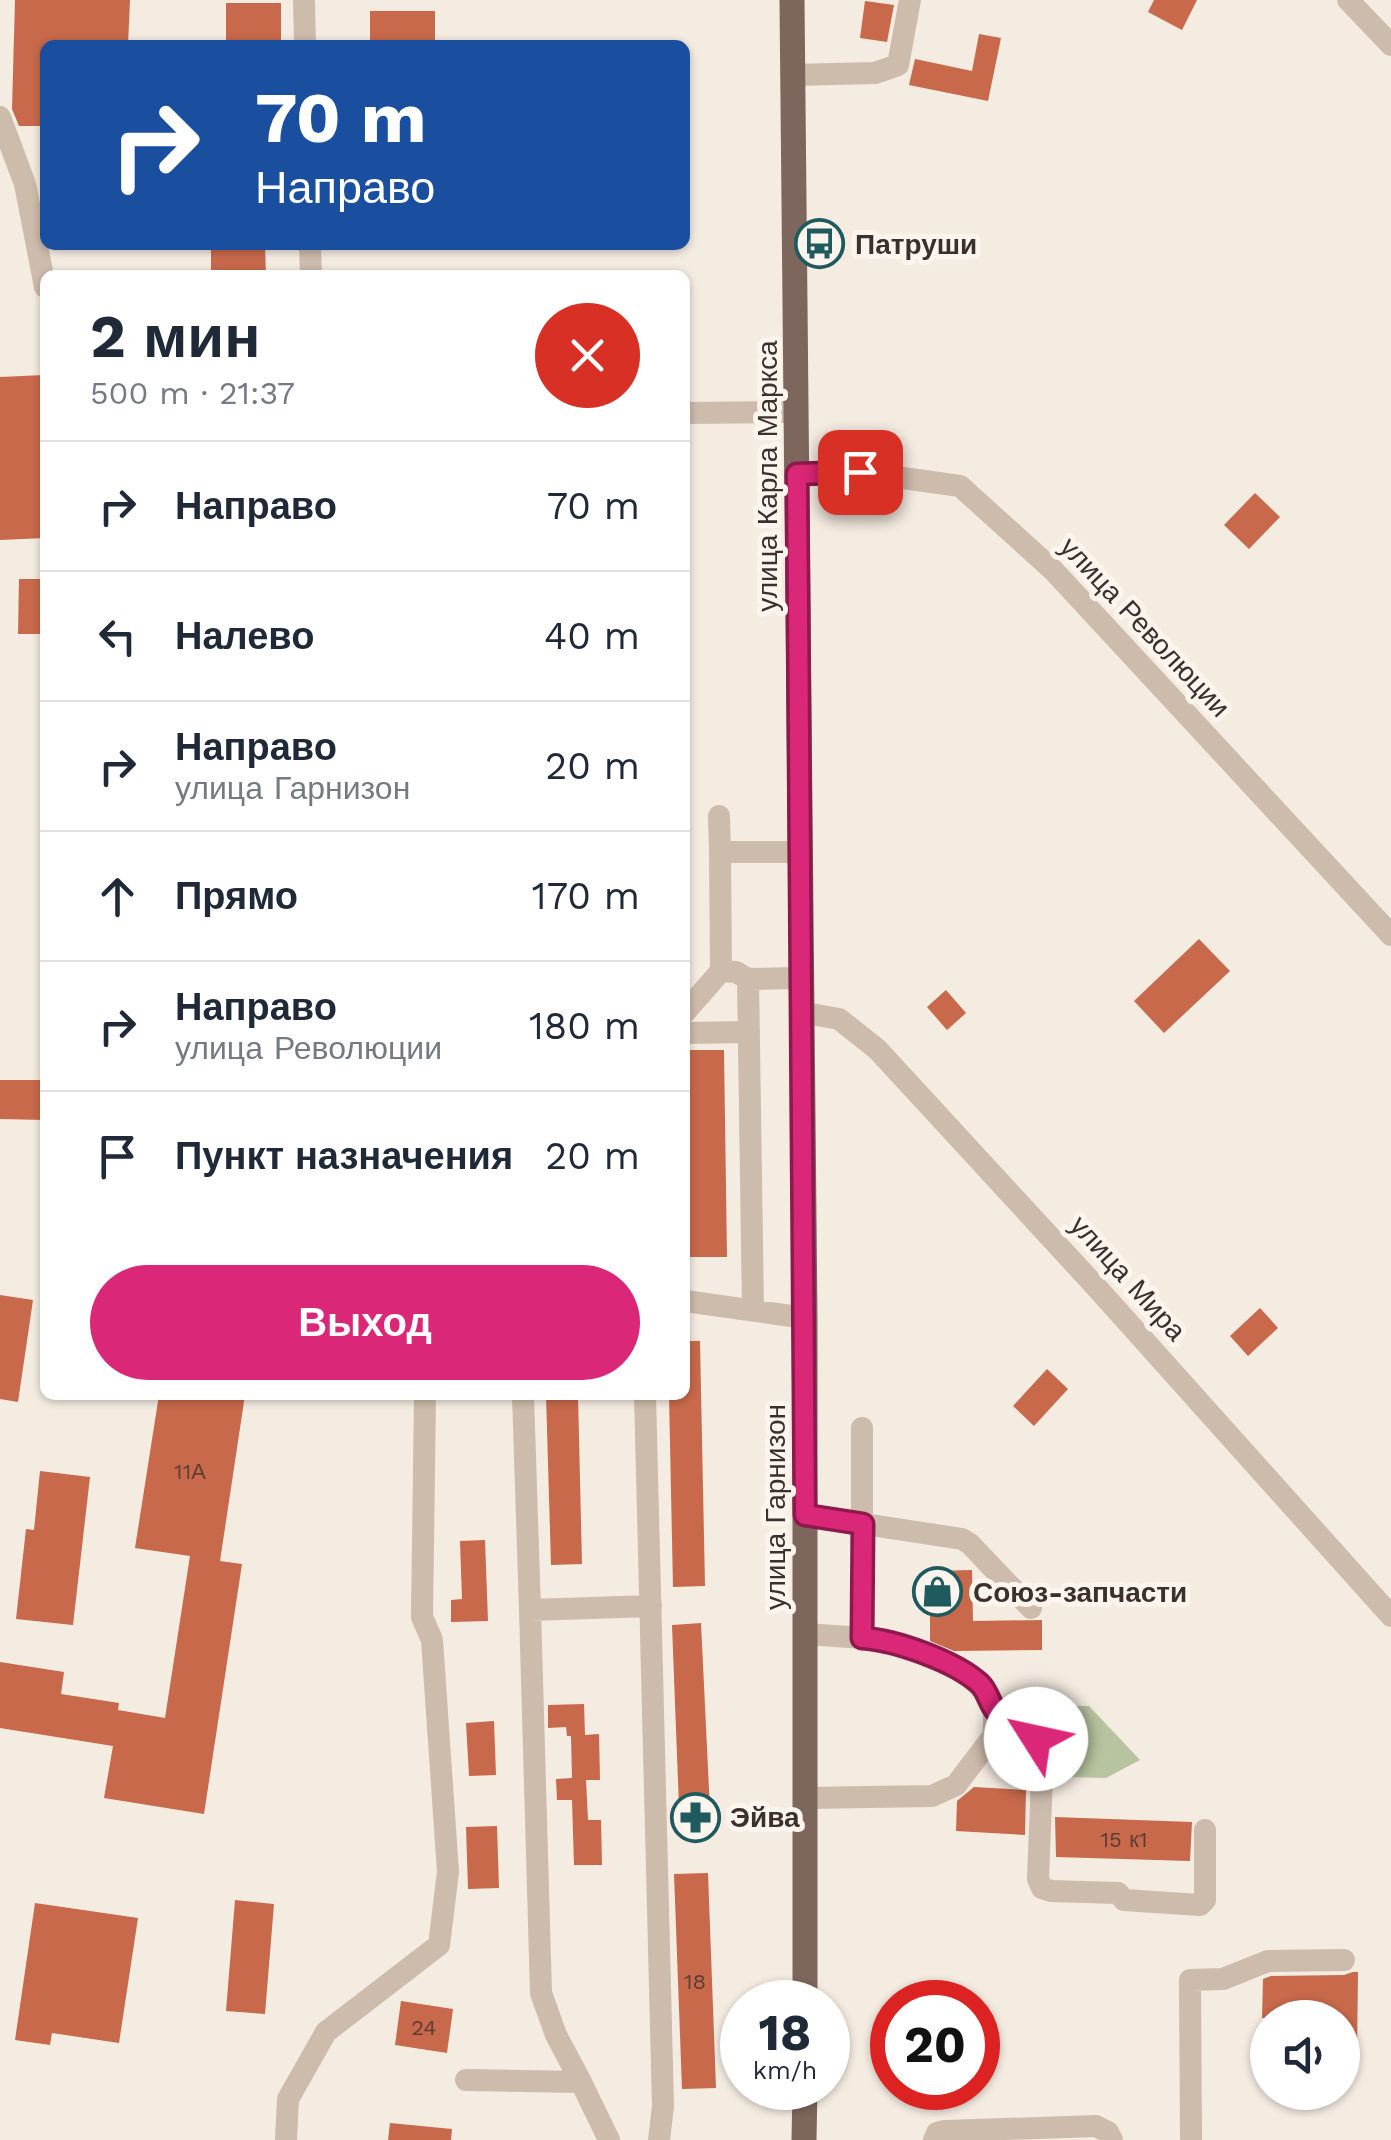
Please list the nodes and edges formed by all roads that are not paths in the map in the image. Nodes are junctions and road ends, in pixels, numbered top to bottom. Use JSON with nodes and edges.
{"nodes":[{"id":1,"x":304,"y":0,"type":"edge"},
{"id":2,"x":792,"y":0,"type":"edge"},
{"id":3,"x":910,"y":0,"type":"edge"},
{"id":4,"x":1348,"y":0,"type":"edge"},
{"id":5,"x":305,"y":40,"type":"edge"},
{"id":6,"x":1391,"y":46,"type":"edge"},
{"id":7,"x":793,"y":75,"type":"junction"},
{"id":8,"x":0,"y":117,"type":"edge"},
{"id":9,"x":42,"y":270,"type":"edge"},
{"id":10,"x":797,"y":412,"type":"junction"},
{"id":11,"x":690,"y":413,"type":"edge"},
{"id":12,"x":797,"y":474,"type":"junction"},
{"id":13,"x":719,"y":816,"type":"dead end"},
{"id":14,"x":720,"y":852,"type":"junction"},
{"id":15,"x":799,"y":852,"type":"junction"},
{"id":16,"x":1391,"y":935,"type":"edge"},
{"id":17,"x":720,"y":971,"type":"junction"},
{"id":18,"x":800,"y":978,"type":"junction"},
{"id":19,"x":748,"y":979,"type":"junction"},
{"id":20,"x":690,"y":1006,"type":"edge"},
{"id":21,"x":800,"y":1012,"type":"junction"},
{"id":22,"x":690,"y":1032,"type":"edge"},
{"id":23,"x":749,"y":1032,"type":"junction"},
{"id":24,"x":725,"y":1128,"type":"dead end"},
{"id":25,"x":750,"y":1128,"type":"junction"},
{"id":26,"x":752,"y":1177,"type":"junction"},
{"id":27,"x":726,"y":1178,"type":"dead end"},
{"id":28,"x":690,"y":1302,"type":"edge"},
{"id":29,"x":753,"y":1310,"type":"junction"},
{"id":30,"x":806,"y":1318,"type":"junction"},
{"id":31,"x":425,"y":1400,"type":"edge"},
{"id":32,"x":524,"y":1400,"type":"edge"},
{"id":33,"x":645,"y":1400,"type":"edge"},
{"id":34,"x":862,"y":1428,"type":"dead end"},
{"id":35,"x":805,"y":1515,"type":"junction"},
{"id":36,"x":863,"y":1524,"type":"junction"},
{"id":37,"x":651,"y":1606,"type":"junction"},
{"id":38,"x":1031,"y":1608,"type":"dead end"},
{"id":39,"x":530,"y":1610,"type":"junction"},
{"id":40,"x":1390,"y":1613,"type":"edge"},
{"id":41,"x":804,"y":1634,"type":"junction"},
{"id":42,"x":862,"y":1638,"type":"junction"},
{"id":43,"x":994,"y":1710,"type":"junction"},
{"id":44,"x":806,"y":1798,"type":"junction"},
{"id":45,"x":1205,"y":1830,"type":"dead end"},
{"id":46,"x":1344,"y":1960,"type":"dead end"},
{"id":47,"x":805,"y":1980,"type":"edge"},
{"id":48,"x":466,"y":2080,"type":"dead end"},
{"id":49,"x":581,"y":2082,"type":"junction"},
{"id":50,"x":804,"y":2110,"type":"edge"},
{"id":51,"x":286,"y":2140,"type":"edge"},
{"id":52,"x":610,"y":2140,"type":"edge"},
{"id":53,"x":658,"y":2140,"type":"edge"},
{"id":54,"x":804,"y":2140,"type":"edge"},
{"id":55,"x":934,"y":2140,"type":"edge"},
{"id":56,"x":1112,"y":2140,"type":"edge"},
{"id":57,"x":1191,"y":2140,"type":"edge"}],
"edges":[{"from":1,"to":5,"type":"street"},
{"from":2,"to":7,"type":"main road","name":"улица Карла Маркса"},
{"from":3,"to":7,"type":"street"},
{"from":4,"to":6,"type":"street"},
{"from":7,"to":10,"type":"main road","name":"улица Карла Маркса"},
{"from":8,"to":9,"type":"street"},
{"from":10,"to":11,"type":"street"},
{"from":10,"to":12,"type":"main road","name":"улица Карла Маркса"},
{"from":12,"to":15,"type":"main road","name":"улица Карла Маркса"},
{"from":12,"to":16,"type":"street","name":"улица Революции"},
{"from":13,"to":14,"type":"street"},
{"from":14,"to":15,"type":"street"},
{"from":14,"to":17,"type":"street"},
{"from":15,"to":18,"type":"main road","name":"улица Карла Маркса"},
{"from":17,"to":19,"type":"street"},
{"from":17,"to":20,"type":"street"},
{"from":18,"to":19,"type":"street"},
{"from":18,"to":21,"type":"main road","name":"улица Карла Маркса"},
{"from":19,"to":23,"type":"street"},
{"from":21,"to":30,"type":"main road","name":"улица Гарнизон"},
{"from":21,"to":40,"type":"street","name":"улица Мира"},
{"from":22,"to":23,"type":"street"},
{"from":23,"to":25,"type":"street"},
{"from":24,"to":25,"type":"street"},
{"from":25,"to":26,"type":"street"},
{"from":26,"to":27,"type":"street"},
{"from":26,"to":29,"type":"street"},
{"from":28,"to":29,"type":"street"},
{"from":29,"to":30,"type":"street"},
{"from":30,"to":35,"type":"main road","name":"улица Гарнизон"},
{"from":31,"to":51,"type":"street"},
{"from":32,"to":39,"type":"street"},
{"from":33,"to":37,"type":"street"},
{"from":34,"to":36,"type":"street"},
{"from":35,"to":36,"type":"street"},
{"from":35,"to":41,"type":"main road","name":"улица Гарнизон"},
{"from":36,"to":38,"type":"street"},
{"from":36,"to":42,"type":"street"},
{"from":37,"to":39,"type":"street"},
{"from":37,"to":53,"type":"street"},
{"from":39,"to":49,"type":"street"},
{"from":41,"to":42,"type":"street"},
{"from":41,"to":44,"type":"main road","name":"улица Гарнизон"},
{"from":42,"to":43,"type":"street"},
{"from":43,"to":44,"type":"street"},
{"from":43,"to":45,"type":"street"},
{"from":44,"to":47,"type":"main road","name":"улица Гарнизон"},
{"from":46,"to":57,"type":"street"},
{"from":48,"to":49,"type":"street"},
{"from":49,"to":52,"type":"street"},
{"from":50,"to":54,"type":"main road"},
{"from":55,"to":56,"type":"street"}]}
